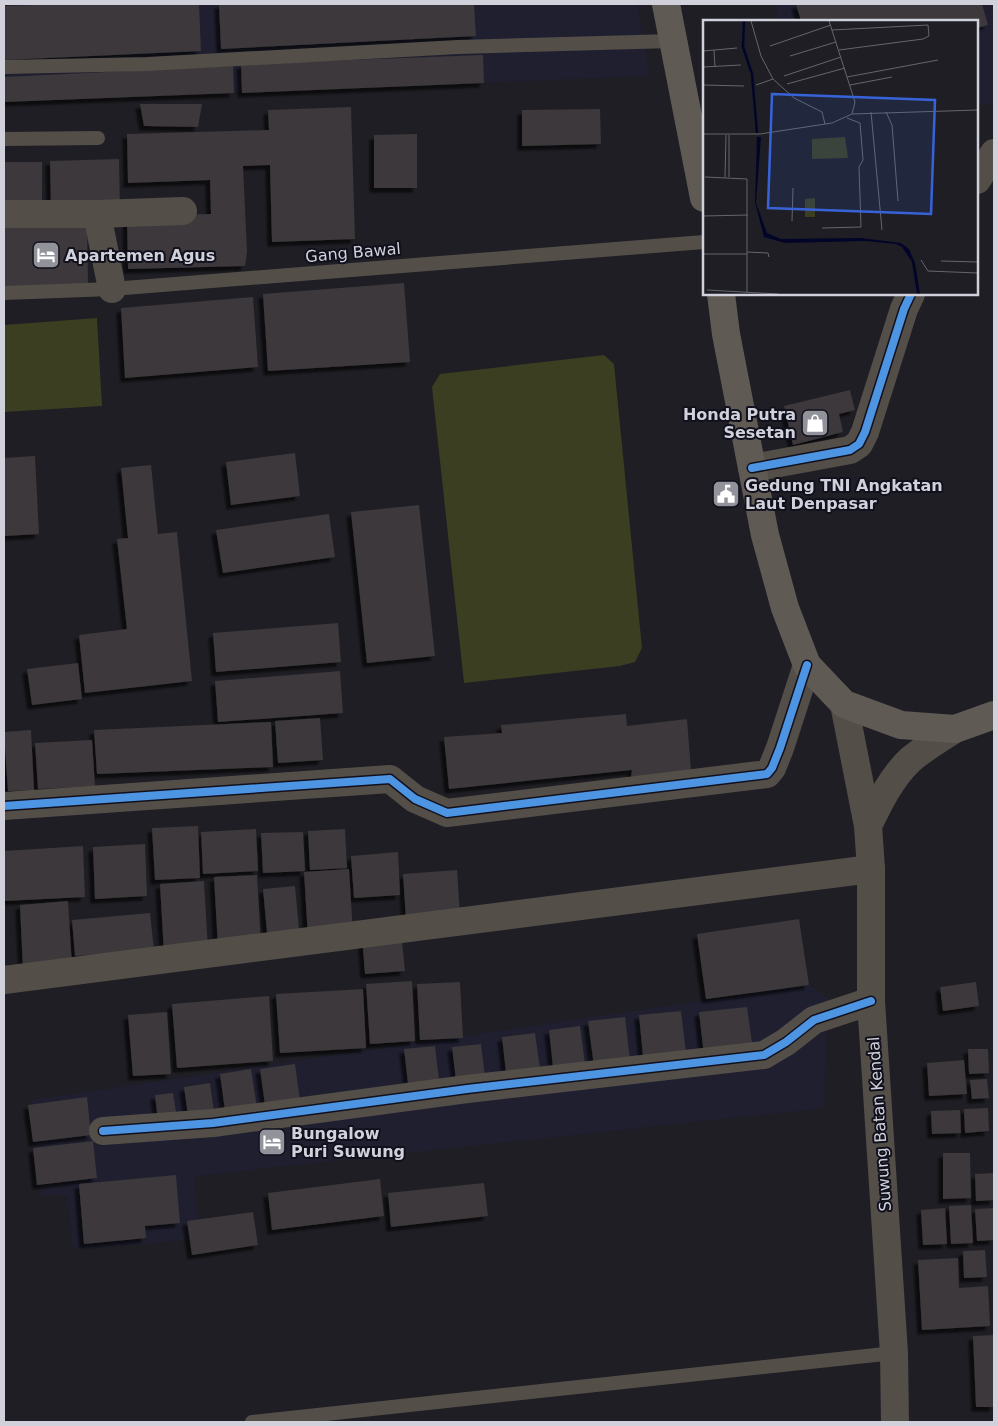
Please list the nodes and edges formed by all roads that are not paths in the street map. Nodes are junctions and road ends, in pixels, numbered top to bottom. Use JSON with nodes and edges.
{"nodes":[{"id":1,"x":666,"y":4,"type":"edge"},
{"id":2,"x":674,"y":41,"type":"junction"},
{"id":3,"x":4,"y":67,"type":"edge"},
{"id":4,"x":98,"y":138,"type":"dead end"},
{"id":5,"x":4,"y":139,"type":"edge"},
{"id":6,"x":994,"y":153,"type":"edge"},
{"id":7,"x":978,"y":178,"type":"edge"},
{"id":8,"x":703,"y":193,"type":"edge"},
{"id":9,"x":183,"y":211,"type":"dead end"},
{"id":10,"x":4,"y":214,"type":"edge"},
{"id":11,"x":97,"y":214,"type":"junction"},
{"id":12,"x":703,"y":242,"type":"edge"},
{"id":13,"x":112,"y":289,"type":"junction"},
{"id":14,"x":4,"y":293,"type":"edge"},
{"id":15,"x":721,"y":295,"type":"edge"},
{"id":16,"x":911,"y":295,"type":"edge"},
{"id":17,"x":752,"y":468,"type":"junction"},
{"id":18,"x":806,"y":665,"type":"junction"},
{"id":19,"x":844,"y":704,"type":"junction"},
{"id":20,"x":994,"y":715,"type":"edge"},
{"id":21,"x":955,"y":729,"type":"junction"},
{"id":22,"x":4,"y":806,"type":"edge"},
{"id":23,"x":868,"y":826,"type":"junction"},
{"id":24,"x":871,"y":869,"type":"junction"},
{"id":25,"x":4,"y":980,"type":"edge"},
{"id":26,"x":871,"y":1001,"type":"junction"},
{"id":27,"x":103,"y":1131,"type":"dead end"},
{"id":28,"x":894,"y":1353,"type":"junction"},
{"id":29,"x":252,"y":1422,"type":"edge"},
{"id":30,"x":895,"y":1422,"type":"edge"}],
"edges":[{"from":1,"to":2,"type":"main road"},
{"from":2,"to":3,"type":"lane"},
{"from":2,"to":8,"type":"main road"},
{"from":4,"to":5,"type":"lane"},
{"from":6,"to":7,"type":"street"},
{"from":9,"to":11,"type":"street"},
{"from":10,"to":11,"type":"street"},
{"from":11,"to":13,"type":"street"},
{"from":12,"to":13,"type":"lane","name":"Gang Bawal"},
{"from":13,"to":14,"type":"lane","name":"Gang Bawal"},
{"from":15,"to":17,"type":"main road"},
{"from":16,"to":17,"type":"street"},
{"from":17,"to":18,"type":"main road"},
{"from":18,"to":19,"type":"main road"},
{"from":18,"to":22,"type":"street"},
{"from":19,"to":21,"type":"main road"},
{"from":19,"to":23,"type":"street","name":"Suwung Batan Kendal"},
{"from":20,"to":21,"type":"main road"},
{"from":21,"to":23,"type":"street"},
{"from":23,"to":24,"type":"street","name":"Suwung Batan Kendal"},
{"from":24,"to":25,"type":"street"},
{"from":24,"to":26,"type":"street","name":"Suwung Batan Kendal"},
{"from":26,"to":27,"type":"street"},
{"from":26,"to":28,"type":"street","name":"Suwung Batan Kendal"},
{"from":28,"to":29,"type":"lane"},
{"from":28,"to":30,"type":"street","name":"Suwung Batan Kendal"}]}
